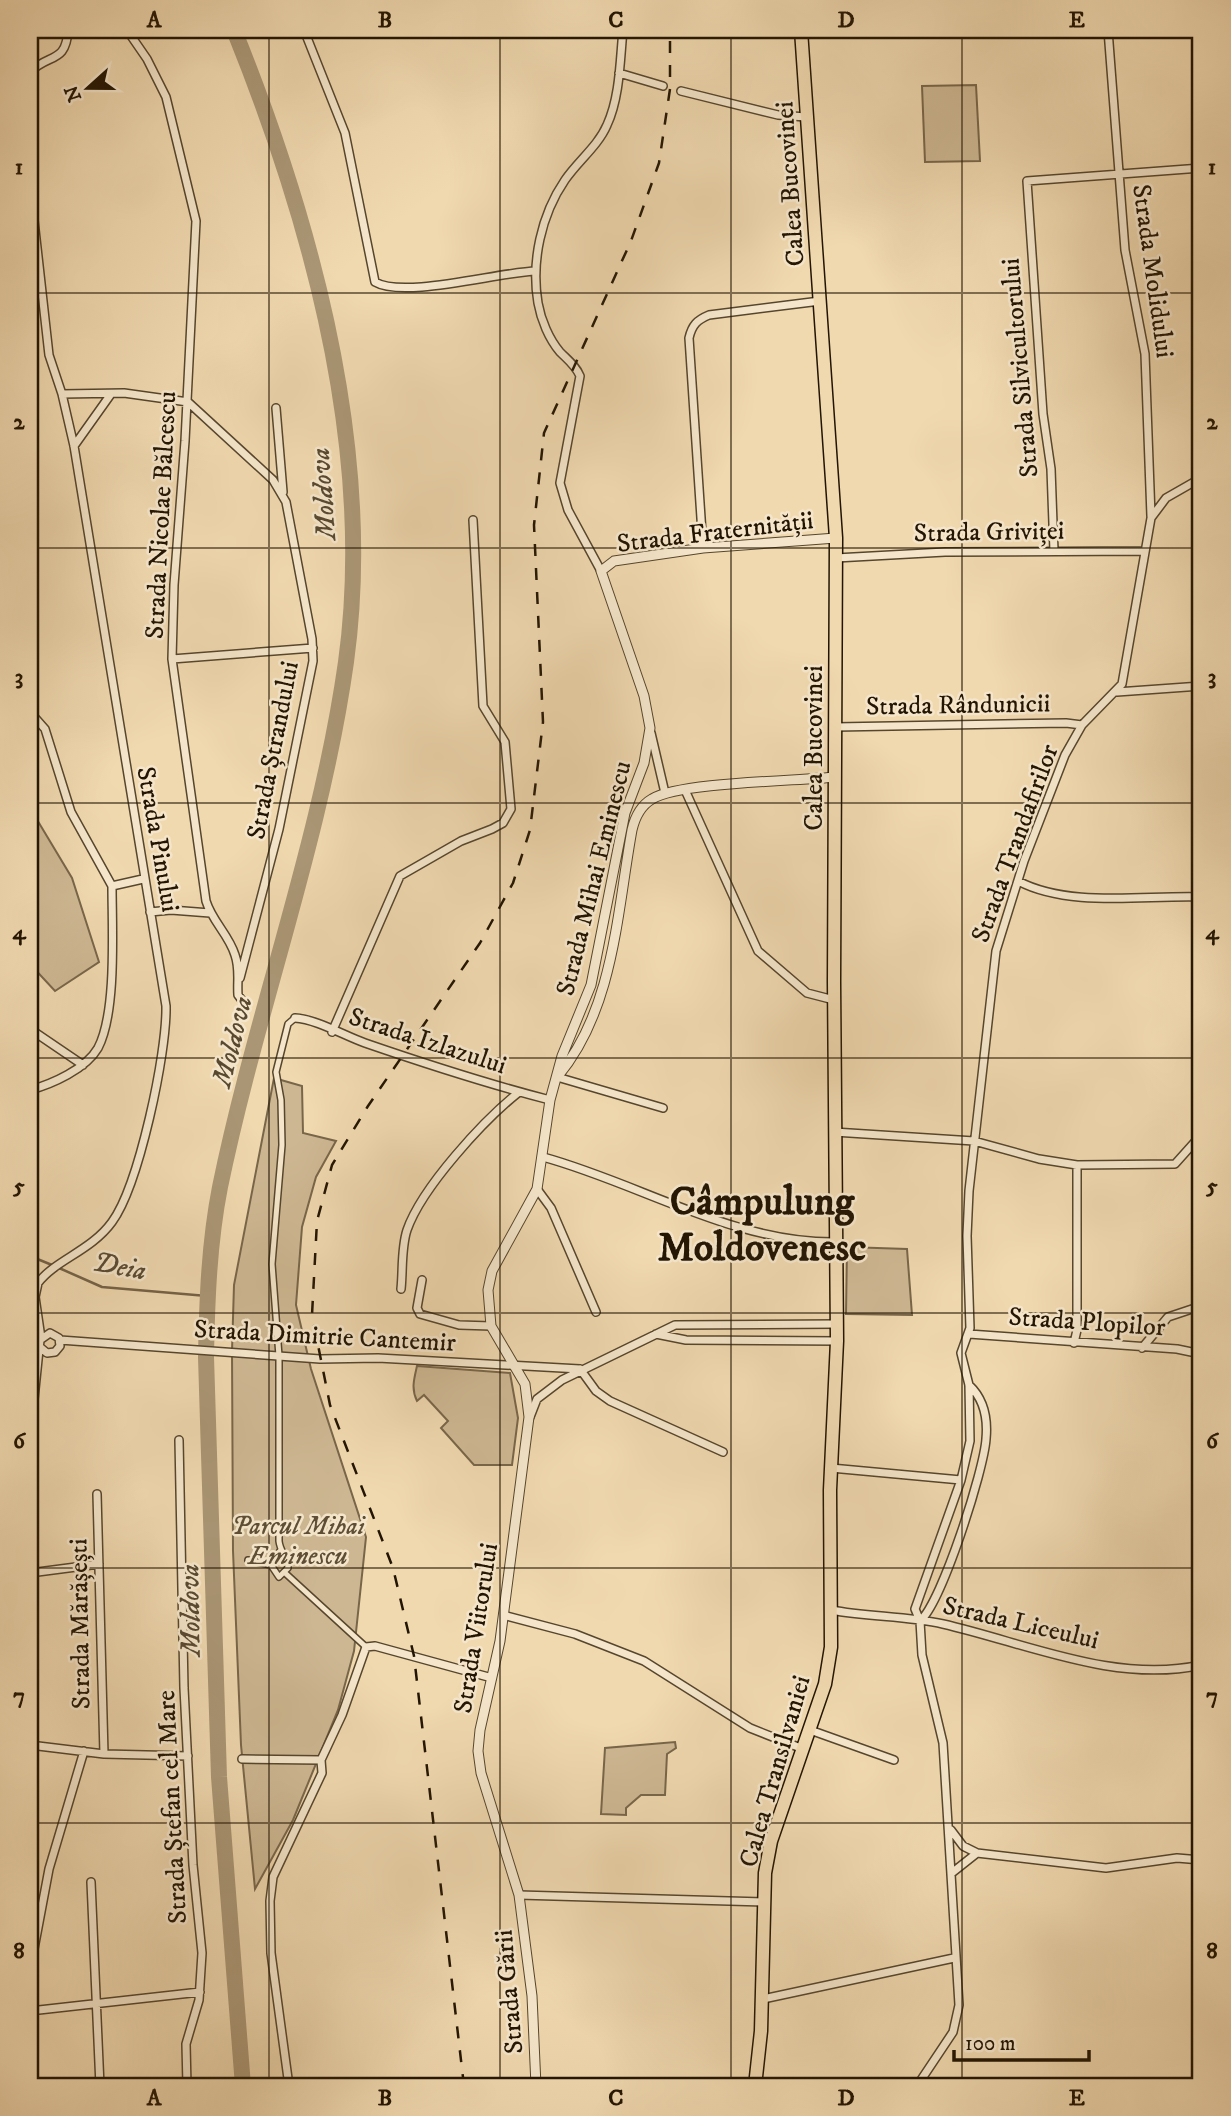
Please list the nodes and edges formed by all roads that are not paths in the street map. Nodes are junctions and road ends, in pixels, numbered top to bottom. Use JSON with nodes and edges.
{"nodes":[{"id":1,"x":68,"y":30,"type":"edge"},
{"id":2,"x":127,"y":30,"type":"edge"},
{"id":3,"x":303,"y":30,"type":"edge"},
{"id":4,"x":623,"y":30,"type":"edge"},
{"id":5,"x":801,"y":30,"type":"edge"},
{"id":6,"x":1108,"y":30,"type":"edge"},
{"id":7,"x":30,"y":72,"type":"edge"},
{"id":8,"x":619,"y":73,"type":"junction"},
{"id":9,"x":663,"y":86,"type":"dead end"},
{"id":10,"x":681,"y":91,"type":"dead end"},
{"id":11,"x":806,"y":117,"type":"junction"},
{"id":12,"x":1201,"y":168,"type":"edge"},
{"id":13,"x":1120,"y":175,"type":"junction"},
{"id":14,"x":30,"y":185,"type":"edge"},
{"id":15,"x":537,"y":271,"type":"junction"},
{"id":16,"x":821,"y":301,"type":"junction"},
{"id":17,"x":62,"y":394,"type":"junction"},
{"id":18,"x":111,"y":394,"type":"junction"},
{"id":19,"x":188,"y":402,"type":"junction"},
{"id":20,"x":276,"y":408,"type":"dead end"},
{"id":21,"x":74,"y":446,"type":"junction"},
{"id":22,"x":1201,"y":478,"type":"edge"},
{"id":23,"x":283,"y":493,"type":"junction"},
{"id":24,"x":1151,"y":518,"type":"junction"},
{"id":25,"x":473,"y":520,"type":"dead end"},
{"id":26,"x":836,"y":538,"type":"junction"},
{"id":27,"x":703,"y":548,"type":"junction"},
{"id":28,"x":1054,"y":551,"type":"junction"},
{"id":29,"x":1144,"y":551,"type":"junction"},
{"id":30,"x":836,"y":558,"type":"junction"},
{"id":31,"x":601,"y":572,"type":"junction"},
{"id":32,"x":313,"y":648,"type":"junction"},
{"id":33,"x":173,"y":659,"type":"junction"},
{"id":34,"x":1201,"y":686,"type":"edge"},
{"id":35,"x":1117,"y":692,"type":"junction"},
{"id":36,"x":30,"y":712,"type":"edge"},
{"id":37,"x":1082,"y":725,"type":"junction"},
{"id":38,"x":836,"y":727,"type":"junction"},
{"id":39,"x":650,"y":728,"type":"junction"},
{"id":40,"x":835,"y":778,"type":"junction"},
{"id":41,"x":685,"y":790,"type":"junction"},
{"id":42,"x":665,"y":793,"type":"junction"},
{"id":43,"x":143,"y":879,"type":"junction"},
{"id":44,"x":1017,"y":881,"type":"junction"},
{"id":45,"x":112,"y":886,"type":"junction"},
{"id":46,"x":1201,"y":897,"type":"edge"},
{"id":47,"x":150,"y":912,"type":"junction"},
{"id":48,"x":210,"y":913,"type":"junction"},
{"id":49,"x":239,"y":979,"type":"junction"},
{"id":50,"x":834,"y":1000,"type":"junction"},
{"id":51,"x":244,"y":1003,"type":"dead end"},
{"id":52,"x":295,"y":1018,"type":"joint"},
{"id":53,"x":30,"y":1029,"type":"edge"},
{"id":54,"x":332,"y":1032,"type":"junction"},
{"id":55,"x":83,"y":1065,"type":"junction"},
{"id":56,"x":557,"y":1077,"type":"junction"},
{"id":57,"x":30,"y":1090,"type":"edge"},
{"id":58,"x":519,"y":1092,"type":"junction"},
{"id":59,"x":550,"y":1100,"type":"junction"},
{"id":60,"x":663,"y":1108,"type":"dead end"},
{"id":61,"x":834,"y":1132,"type":"junction"},
{"id":62,"x":1201,"y":1135,"type":"edge"},
{"id":63,"x":974,"y":1141,"type":"junction"},
{"id":64,"x":543,"y":1157,"type":"junction"},
{"id":65,"x":1077,"y":1165,"type":"junction"},
{"id":66,"x":537,"y":1189,"type":"junction"},
{"id":67,"x":835,"y":1242,"type":"junction"},
{"id":68,"x":422,"y":1280,"type":"dead end"},
{"id":69,"x":401,"y":1289,"type":"dead end"},
{"id":70,"x":1201,"y":1306,"type":"edge"},
{"id":71,"x":596,"y":1312,"type":"dead end"},
{"id":72,"x":837,"y":1324,"type":"junction"},
{"id":73,"x":491,"y":1326,"type":"junction"},
{"id":74,"x":655,"y":1334,"type":"junction"},
{"id":75,"x":969,"y":1334,"type":"junction"},
{"id":76,"x":41,"y":1338,"type":"junction"},
{"id":77,"x":837,"y":1342,"type":"junction"},
{"id":78,"x":60,"y":1343,"type":"junction"},
{"id":79,"x":1074,"y":1343,"type":"junction"},
{"id":80,"x":41,"y":1348,"type":"junction"},
{"id":81,"x":1142,"y":1348,"type":"junction"},
{"id":82,"x":1201,"y":1354,"type":"edge"},
{"id":83,"x":279,"y":1356,"type":"junction"},
{"id":84,"x":514,"y":1366,"type":"junction"},
{"id":85,"x":580,"y":1369,"type":"junction"},
{"id":86,"x":969,"y":1385,"type":"junction"},
{"id":87,"x":529,"y":1417,"type":"junction"},
{"id":88,"x":30,"y":1438,"type":"edge"},
{"id":89,"x":179,"y":1440,"type":"dead end"},
{"id":90,"x":723,"y":1452,"type":"dead end"},
{"id":91,"x":831,"y":1468,"type":"junction"},
{"id":92,"x":961,"y":1480,"type":"junction"},
{"id":93,"x":97,"y":1494,"type":"dead end"},
{"id":94,"x":280,"y":1552,"type":"junction"},
{"id":95,"x":248,"y":1560,"type":"dead end"},
{"id":96,"x":99,"y":1564,"type":"junction"},
{"id":97,"x":271,"y":1565,"type":"junction"},
{"id":98,"x":284,"y":1572,"type":"junction"},
{"id":99,"x":30,"y":1573,"type":"edge"},
{"id":100,"x":831,"y":1610,"type":"junction"},
{"id":101,"x":503,"y":1615,"type":"junction"},
{"id":102,"x":920,"y":1620,"type":"junction"},
{"id":103,"x":366,"y":1647,"type":"junction"},
{"id":104,"x":1201,"y":1665,"type":"edge"},
{"id":105,"x":492,"y":1678,"type":"junction"},
{"id":106,"x":810,"y":1730,"type":"junction"},
{"id":107,"x":30,"y":1745,"type":"edge"},
{"id":108,"x":803,"y":1749,"type":"junction"},
{"id":109,"x":84,"y":1751,"type":"junction"},
{"id":110,"x":103,"y":1754,"type":"junction"},
{"id":111,"x":188,"y":1756,"type":"junction"},
{"id":112,"x":242,"y":1759,"type":"dead end"},
{"id":113,"x":321,"y":1760,"type":"junction"},
{"id":114,"x":894,"y":1760,"type":"dead end"},
{"id":115,"x":950,"y":1826,"type":"junction"},
{"id":116,"x":978,"y":1853,"type":"junction"},
{"id":117,"x":1201,"y":1860,"type":"edge"},
{"id":118,"x":952,"y":1873,"type":"junction"},
{"id":119,"x":91,"y":1882,"type":"dead end"},
{"id":120,"x":519,"y":1895,"type":"junction"},
{"id":121,"x":764,"y":1902,"type":"junction"},
{"id":122,"x":954,"y":1958,"type":"junction"},
{"id":123,"x":30,"y":1970,"type":"edge"},
{"id":124,"x":200,"y":1992,"type":"junction"},
{"id":125,"x":763,"y":1999,"type":"junction"},
{"id":126,"x":96,"y":2005,"type":"junction"},
{"id":127,"x":30,"y":2011,"type":"edge"},
{"id":128,"x":100,"y":2086,"type":"edge"},
{"id":129,"x":187,"y":2086,"type":"edge"},
{"id":130,"x":289,"y":2086,"type":"edge"},
{"id":131,"x":536,"y":2086,"type":"edge"},
{"id":132,"x":755,"y":2086,"type":"edge"},
{"id":133,"x":917,"y":2086,"type":"edge"}],
"edges":[{"from":1,"to":7,"type":"street"},
{"from":2,"to":19,"type":"street","name":"Strada Nicolae Bălcescu"},
{"from":3,"to":15,"type":"street"},
{"from":4,"to":8,"type":"street"},
{"from":5,"to":11,"type":"highway","name":"Calea Bucovinei"},
{"from":6,"to":13,"type":"street","name":"Strada Molidului"},
{"from":8,"to":9,"type":"street"},
{"from":8,"to":15,"type":"street"},
{"from":10,"to":11,"type":"street"},
{"from":11,"to":16,"type":"highway","name":"Calea Bucovinei"},
{"from":12,"to":13,"type":"street"},
{"from":13,"to":24,"type":"street","name":"Strada Molidului"},
{"from":13,"to":28,"type":"street","name":"Strada Silvicultorului"},
{"from":14,"to":17,"type":"street","name":"Strada Pinului"},
{"from":15,"to":31,"type":"street","name":"Strada Mihai Eminescu"},
{"from":16,"to":26,"type":"highway","name":"Calea Bucovinei"},
{"from":16,"to":27,"type":"street"},
{"from":17,"to":18,"type":"street"},
{"from":17,"to":21,"type":"street","name":"Strada Pinului"},
{"from":18,"to":19,"type":"street"},
{"from":18,"to":21,"type":"street"},
{"from":19,"to":23,"type":"street"},
{"from":19,"to":33,"type":"street","name":"Strada Nicolae Bălcescu"},
{"from":20,"to":23,"type":"street","name":"Strada Ștrandului"},
{"from":21,"to":43,"type":"street","name":"Strada Pinului"},
{"from":22,"to":24,"type":"street"},
{"from":23,"to":32,"type":"street","name":"Strada Ștrandului"},
{"from":24,"to":29,"type":"street"},
{"from":25,"to":54,"type":"street"},
{"from":26,"to":27,"type":"street","name":"Strada Fraternității"},
{"from":26,"to":30,"type":"highway","name":"Calea Bucovinei"},
{"from":27,"to":31,"type":"street","name":"Strada Fraternității"},
{"from":28,"to":29,"type":"street","name":"Strada Griviței"},
{"from":28,"to":30,"type":"street","name":"Strada Griviței"},
{"from":29,"to":35,"type":"street"},
{"from":30,"to":38,"type":"highway","name":"Calea Bucovinei"},
{"from":31,"to":39,"type":"street","name":"Strada Mihai Eminescu"},
{"from":32,"to":33,"type":"street"},
{"from":32,"to":49,"type":"street","name":"Strada Ștrandului"},
{"from":33,"to":48,"type":"street","name":"Strada Nicolae Bălcescu"},
{"from":34,"to":35,"type":"street"},
{"from":35,"to":37,"type":"street","name":"Strada Trandafirilor"},
{"from":36,"to":45,"type":"street"},
{"from":37,"to":38,"type":"street","name":"Strada Rândunicii"},
{"from":37,"to":44,"type":"street","name":"Strada Trandafirilor"},
{"from":38,"to":40,"type":"highway","name":"Calea Bucovinei"},
{"from":39,"to":42,"type":"street","name":"Strada Mihai Eminescu"},
{"from":39,"to":56,"type":"street","name":"Strada Mihai Eminescu"},
{"from":40,"to":41,"type":"street"},
{"from":40,"to":50,"type":"highway","name":"Calea Bucovinei"},
{"from":41,"to":42,"type":"street"},
{"from":41,"to":50,"type":"street"},
{"from":42,"to":56,"type":"street","name":"Strada Mihai Eminescu"},
{"from":43,"to":45,"type":"street"},
{"from":43,"to":47,"type":"street","name":"Strada Pinului"},
{"from":44,"to":46,"type":"street"},
{"from":44,"to":63,"type":"street","name":"Strada Trandafirilor"},
{"from":45,"to":55,"type":"street"},
{"from":47,"to":48,"type":"street"},
{"from":47,"to":76,"type":"street","name":"Strada Pinului"},
{"from":48,"to":49,"type":"street","name":"Strada Nicolae Bălcescu"},
{"from":49,"to":51,"type":"street","name":"Strada Nicolae Bălcescu"},
{"from":50,"to":61,"type":"highway","name":"Calea Bucovinei"},
{"from":52,"to":54,"type":"street","name":"Strada Izlazului"},
{"from":52,"to":83,"type":"street"},
{"from":53,"to":55,"type":"street"},
{"from":54,"to":58,"type":"street","name":"Strada Izlazului"},
{"from":55,"to":57,"type":"street"},
{"from":56,"to":59,"type":"street","name":"Strada Mihai Eminescu"},
{"from":56,"to":60,"type":"street"},
{"from":58,"to":59,"type":"street","name":"Strada Izlazului"},
{"from":58,"to":69,"type":"street"},
{"from":59,"to":64,"type":"street","name":"Strada Mihai Eminescu"},
{"from":61,"to":63,"type":"street"},
{"from":61,"to":67,"type":"highway","name":"Calea Bucovinei"},
{"from":62,"to":65,"type":"street"},
{"from":63,"to":65,"type":"street"},
{"from":63,"to":75,"type":"street","name":"Strada Trandafirilor"},
{"from":64,"to":66,"type":"street","name":"Strada Mihai Eminescu"},
{"from":64,"to":67,"type":"street"},
{"from":65,"to":79,"type":"street"},
{"from":66,"to":71,"type":"street"},
{"from":66,"to":73,"type":"street","name":"Strada Mihai Eminescu"},
{"from":67,"to":72,"type":"highway","name":"Calea Bucovinei"},
{"from":68,"to":73,"type":"street"},
{"from":70,"to":81,"type":"street"},
{"from":72,"to":74,"type":"street","name":"Strada Dimitrie Cantemir"},
{"from":72,"to":77,"type":"highway","name":"Calea Bucovinei"},
{"from":73,"to":84,"type":"street","name":"Strada Mihai Eminescu"},
{"from":74,"to":77,"type":"street"},
{"from":74,"to":85,"type":"street","name":"Strada Dimitrie Cantemir"},
{"from":75,"to":79,"type":"street","name":"Strada Plopilor"},
{"from":75,"to":86,"type":"street","name":"Strada Trandafirilor"},
{"from":76,"to":78,"type":"street"},
{"from":76,"to":80,"type":"street","name":"Strada Pinului"},
{"from":77,"to":91,"type":"highway","name":"Calea Bucovinei"},
{"from":78,"to":80,"type":"street"},
{"from":78,"to":83,"type":"street","name":"Strada Dimitrie Cantemir"},
{"from":79,"to":81,"type":"street","name":"Strada Plopilor"},
{"from":80,"to":88,"type":"street","name":"Strada Pinului"},
{"from":81,"to":82,"type":"street","name":"Strada Plopilor"},
{"from":83,"to":84,"type":"street","name":"Strada Dimitrie Cantemir"},
{"from":83,"to":94,"type":"street"},
{"from":84,"to":85,"type":"street","name":"Strada Dimitrie Cantemir"},
{"from":84,"to":87,"type":"street","name":"Strada Viitorului"},
{"from":85,"to":87,"type":"street","name":"Strada Dimitrie Cantemir"},
{"from":85,"to":90,"type":"street"},
{"from":86,"to":92,"type":"street"},
{"from":86,"to":102,"type":"street"},
{"from":87,"to":101,"type":"street","name":"Strada Viitorului"},
{"from":89,"to":111,"type":"street","name":"Strada Ștefan cel Mare"},
{"from":91,"to":92,"type":"street"},
{"from":91,"to":100,"type":"highway","name":"Calea Transilvaniei"},
{"from":92,"to":102,"type":"street"},
{"from":93,"to":96,"type":"street","name":"Strada Mărășești"},
{"from":94,"to":97,"type":"street"},
{"from":94,"to":98,"type":"street"},
{"from":95,"to":97,"type":"street"},
{"from":96,"to":99,"type":"street"},
{"from":96,"to":110,"type":"street","name":"Strada Mărășești"},
{"from":97,"to":98,"type":"street"},
{"from":98,"to":103,"type":"street"},
{"from":100,"to":102,"type":"street","name":"Strada Liceului"},
{"from":100,"to":106,"type":"highway","name":"Calea Transilvaniei"},
{"from":101,"to":105,"type":"street","name":"Strada Viitorului"},
{"from":101,"to":108,"type":"street"},
{"from":102,"to":104,"type":"street","name":"Strada Liceului"},
{"from":102,"to":115,"type":"street"},
{"from":103,"to":105,"type":"street"},
{"from":103,"to":113,"type":"street"},
{"from":105,"to":120,"type":"street","name":"Strada Viitorului"},
{"from":106,"to":108,"type":"highway","name":"Calea Transilvaniei"},
{"from":106,"to":114,"type":"street"},
{"from":107,"to":109,"type":"street","name":"Strada Mărășești"},
{"from":108,"to":121,"type":"highway","name":"Calea Transilvaniei"},
{"from":109,"to":110,"type":"street","name":"Strada Mărășești"},
{"from":109,"to":123,"type":"street"},
{"from":110,"to":111,"type":"street","name":"Strada Mărășești"},
{"from":111,"to":124,"type":"street","name":"Strada Ștefan cel Mare"},
{"from":112,"to":113,"type":"street"},
{"from":113,"to":130,"type":"street"},
{"from":115,"to":116,"type":"street"},
{"from":115,"to":118,"type":"street"},
{"from":116,"to":117,"type":"street"},
{"from":116,"to":118,"type":"street"},
{"from":118,"to":122,"type":"street"},
{"from":119,"to":126,"type":"street"},
{"from":120,"to":121,"type":"street"},
{"from":120,"to":131,"type":"street","name":"Strada Gării"},
{"from":121,"to":125,"type":"highway","name":"Calea Transilvaniei"},
{"from":122,"to":125,"type":"street"},
{"from":122,"to":133,"type":"street"},
{"from":124,"to":126,"type":"street"},
{"from":124,"to":129,"type":"street","name":"Strada Ștefan cel Mare"},
{"from":125,"to":132,"type":"highway","name":"Calea Transilvaniei"},
{"from":126,"to":127,"type":"street"},
{"from":126,"to":128,"type":"street"}]}
